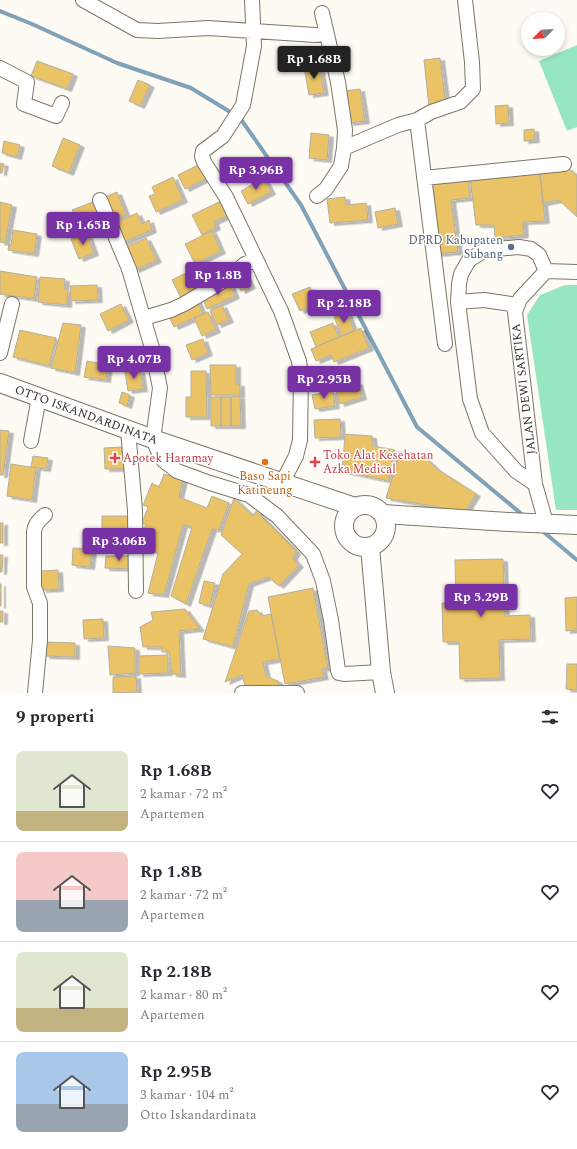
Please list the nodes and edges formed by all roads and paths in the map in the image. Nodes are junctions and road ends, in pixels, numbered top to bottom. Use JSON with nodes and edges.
{"nodes":[{"id":1,"x":83,"y":0,"type":"edge"},
{"id":2,"x":252,"y":0,"type":"edge"},
{"id":3,"x":465,"y":0,"type":"edge"},
{"id":4,"x":322,"y":13,"type":"dead end"},
{"id":5,"x":253,"y":32,"type":"junction"},
{"id":6,"x":326,"y":34,"type":"junction"},
{"id":7,"x":0,"y":68,"type":"edge"},
{"id":8,"x":62,"y":103,"type":"dead end"},
{"id":9,"x":417,"y":120,"type":"junction"},
{"id":10,"x":344,"y":148,"type":"junction"},
{"id":11,"x":564,"y":164,"type":"dead end"},
{"id":12,"x":424,"y":178,"type":"junction"},
{"id":13,"x":317,"y":196,"type":"dead end"},
{"id":14,"x":100,"y":200,"type":"dead end"},
{"id":15,"x":256,"y":259,"type":"junction"},
{"id":16,"x":546,"y":271,"type":"junction"},
{"id":17,"x":577,"y":272,"type":"edge"},
{"id":18,"x":458,"y":302,"type":"junction"},
{"id":19,"x":12,"y":304,"type":"dead end"},
{"id":20,"x":518,"y":305,"type":"junction"},
{"id":21,"x":144,"y":318,"type":"junction"},
{"id":22,"x":445,"y":344,"type":"dead end"},
{"id":23,"x":0,"y":354,"type":"edge"},
{"id":24,"x":0,"y":383,"type":"edge"},
{"id":25,"x":39,"y":397,"type":"junction"},
{"id":26,"x":128,"y":430,"type":"junction"},
{"id":27,"x":153,"y":439,"type":"junction"},
{"id":28,"x":31,"y":441,"type":"dead end"},
{"id":29,"x":282,"y":483,"type":"junction"},
{"id":30,"x":535,"y":484,"type":"junction"},
{"id":31,"x":355,"y":507,"type":"junction"},
{"id":32,"x":383,"y":514,"type":"junction"},
{"id":33,"x":45,"y":515,"type":"dead end"},
{"id":34,"x":546,"y":523,"type":"junction"},
{"id":35,"x":577,"y":524,"type":"edge"},
{"id":36,"x":370,"y":547,"type":"junction"},
{"id":37,"x":136,"y":591,"type":"dead end"},
{"id":38,"x":381,"y":672,"type":"junction"},
{"id":39,"x":35,"y":693,"type":"edge"},
{"id":40,"x":242,"y":693,"type":"edge"},
{"id":41,"x":297,"y":693,"type":"edge"},
{"id":42,"x":385,"y":693,"type":"edge"}],
"edges":[{"from":1,"to":5,"type":"street"},
{"from":2,"to":5,"type":"street"},
{"from":3,"to":9,"type":"street"},
{"from":4,"to":6,"type":"street"},
{"from":5,"to":6,"type":"street"},
{"from":5,"to":15,"type":"street"},
{"from":6,"to":10,"type":"street"},
{"from":7,"to":8,"type":"street"},
{"from":9,"to":10,"type":"street"},
{"from":9,"to":12,"type":"street"},
{"from":10,"to":13,"type":"street"},
{"from":11,"to":12,"type":"street"},
{"from":12,"to":22,"type":"street"},
{"from":14,"to":21,"type":"street"},
{"from":15,"to":21,"type":"street"},
{"from":15,"to":29,"type":"street"},
{"from":16,"to":17,"type":"street"},
{"from":16,"to":18,"type":"street"},
{"from":16,"to":20,"type":"street","name":"JALAN DEWI SARTIKA"},
{"from":18,"to":20,"type":"street"},
{"from":18,"to":30,"type":"street"},
{"from":19,"to":23,"type":"street"},
{"from":20,"to":30,"type":"street","name":"JALAN DEWI SARTIKA"},
{"from":21,"to":27,"type":"street"},
{"from":24,"to":25,"type":"main road","name":"OTTO ISKANDARDINATA"},
{"from":25,"to":26,"type":"main road","name":"OTTO ISKANDARDINATA"},
{"from":25,"to":28,"type":"street"},
{"from":26,"to":27,"type":"main road","name":"OTTO ISKANDARDINATA"},
{"from":26,"to":37,"type":"street"},
{"from":27,"to":29,"type":"main road","name":"OTTO ISKANDARDINATA"},
{"from":27,"to":38,"type":"street"},
{"from":29,"to":31,"type":"main road","name":"OTTO ISKANDARDINATA"},
{"from":30,"to":34,"type":"street","name":"JALAN DEWI SARTIKA"},
{"from":31,"to":32,"type":"main road"},
{"from":31,"to":36,"type":"main road"},
{"from":32,"to":34,"type":"main road"},
{"from":32,"to":36,"type":"main road"},
{"from":33,"to":39,"type":"street"},
{"from":34,"to":35,"type":"main road"},
{"from":36,"to":38,"type":"main road"},
{"from":38,"to":42,"type":"main road"},
{"from":40,"to":41,"type":"street"}]}
